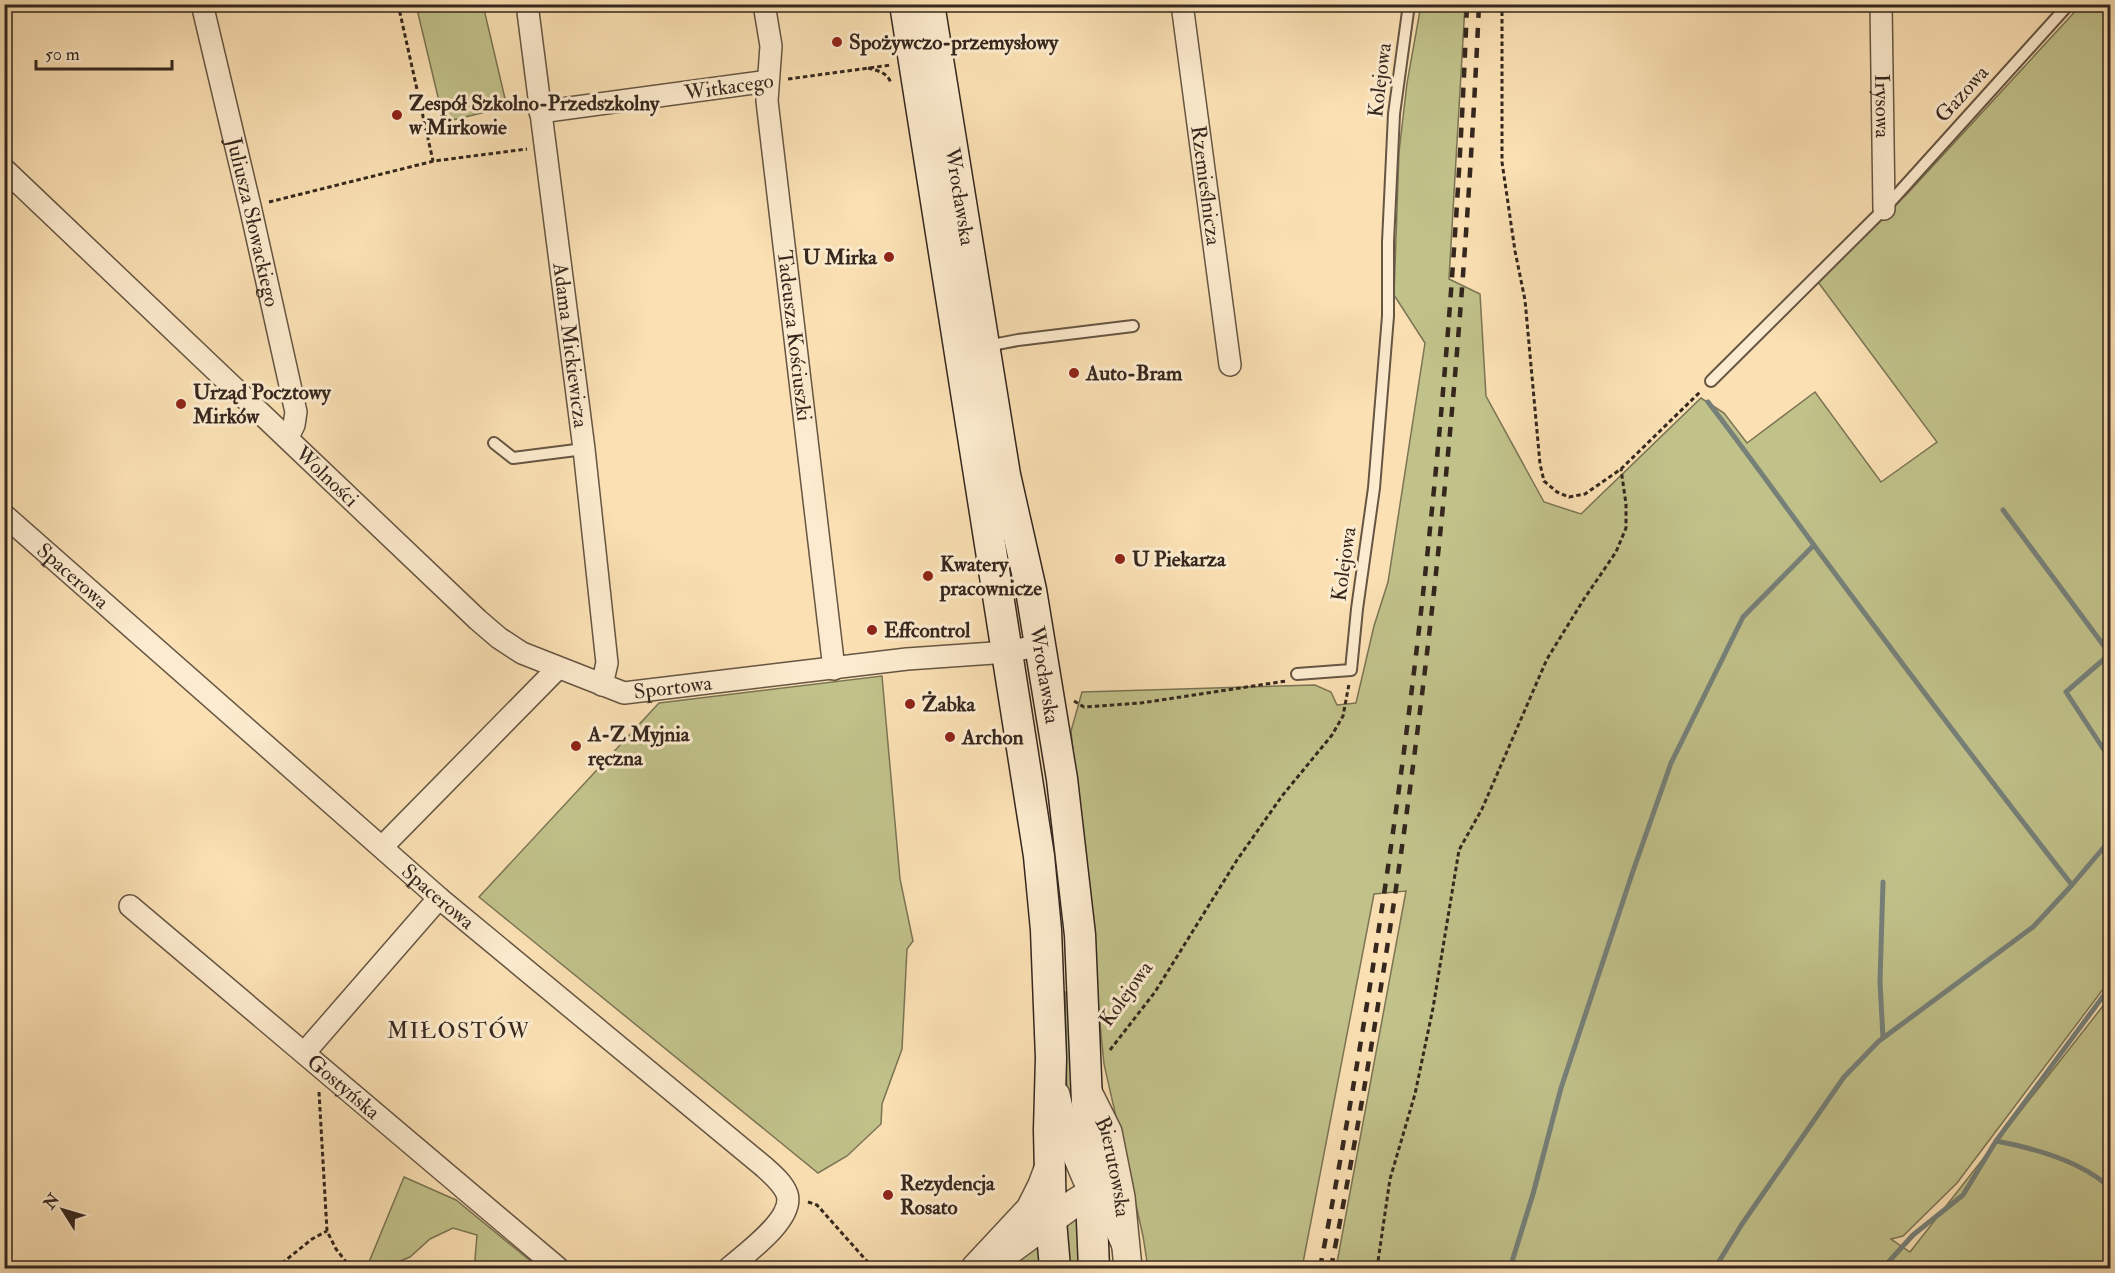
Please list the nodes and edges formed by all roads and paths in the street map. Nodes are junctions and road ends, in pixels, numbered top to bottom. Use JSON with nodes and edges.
{"nodes":[{"id":1,"x":202,"y":4,"type":"edge"},
{"id":2,"x":398,"y":4,"type":"edge"},
{"id":3,"x":527,"y":4,"type":"edge"},
{"id":4,"x":764,"y":4,"type":"edge"},
{"id":5,"x":904,"y":4,"type":"edge"},
{"id":6,"x":928,"y":4,"type":"edge"},
{"id":7,"x":1182,"y":4,"type":"edge"},
{"id":8,"x":1409,"y":4,"type":"edge"},
{"id":9,"x":1502,"y":4,"type":"edge"},
{"id":10,"x":1881,"y":4,"type":"edge"},
{"id":11,"x":2069,"y":4,"type":"edge"},
{"id":12,"x":888,"y":65,"type":"dead end"},
{"id":13,"x":866,"y":68,"type":"junction"},
{"id":14,"x":768,"y":81,"type":"junction"},
{"id":15,"x":893,"y":86,"type":"dead end"},
{"id":16,"x":540,"y":112,"type":"junction"},
{"id":17,"x":544,"y":147,"type":"junction"},
{"id":18,"x":434,"y":161,"type":"junction"},
{"id":19,"x":4,"y":169,"type":"edge"},
{"id":20,"x":250,"y":206,"type":"junction"},
{"id":21,"x":1884,"y":209,"type":"junction"},
{"id":22,"x":1133,"y":326,"type":"dead end"},
{"id":23,"x":984,"y":346,"type":"junction"},
{"id":24,"x":1230,"y":365,"type":"dead end"},
{"id":25,"x":1711,"y":381,"type":"joint"},
{"id":26,"x":288,"y":437,"type":"junction"},
{"id":27,"x":494,"y":443,"type":"dead end"},
{"id":28,"x":584,"y":449,"type":"junction"},
{"id":29,"x":1621,"y":469,"type":"junction"},
{"id":30,"x":4,"y":515,"type":"edge"},
{"id":31,"x":1041,"y":645,"type":"junction"},
{"id":32,"x":1008,"y":652,"type":"junction"},
{"id":33,"x":558,"y":668,"type":"junction"},
{"id":34,"x":834,"y":669,"type":"junction"},
{"id":35,"x":1351,"y":670,"type":"junction"},
{"id":36,"x":1298,"y":674,"type":"joint"},
{"id":37,"x":602,"y":685,"type":"junction"},
{"id":38,"x":1067,"y":695,"type":"dead end"},
{"id":39,"x":382,"y":847,"type":"junction"},
{"id":40,"x":439,"y":898,"type":"junction"},
{"id":41,"x":130,"y":906,"type":"dead end"},
{"id":42,"x":305,"y":1052,"type":"junction"},
{"id":43,"x":1106,"y":1054,"type":"dead end"},
{"id":44,"x":325,"y":1069,"type":"junction"},
{"id":45,"x":1052,"y":1077,"type":"junction"},
{"id":46,"x":1088,"y":1092,"type":"junction"},
{"id":47,"x":1050,"y":1171,"type":"junction"},
{"id":48,"x":1089,"y":1180,"type":"junction"},
{"id":49,"x":788,"y":1196,"type":"junction"},
{"id":50,"x":1051,"y":1221,"type":"junction"},
{"id":51,"x":327,"y":1231,"type":"junction"},
{"id":52,"x":1127,"y":1256,"type":"edge"},
{"id":53,"x":276,"y":1269,"type":"edge"},
{"id":54,"x":351,"y":1269,"type":"edge"},
{"id":55,"x":558,"y":1269,"type":"edge"},
{"id":56,"x":729,"y":1269,"type":"edge"},
{"id":57,"x":873,"y":1269,"type":"edge"},
{"id":58,"x":975,"y":1269,"type":"edge"},
{"id":59,"x":984,"y":1269,"type":"edge"},
{"id":60,"x":1055,"y":1269,"type":"edge"},
{"id":61,"x":1094,"y":1269,"type":"edge"},
{"id":62,"x":1377,"y":1269,"type":"edge"}],
"edges":[{"from":1,"to":20,"type":"street","name":"Juliusza Słowackiego"},
{"from":2,"to":18,"type":"path"},
{"from":3,"to":16,"type":"street","name":"Adama Mickiewicza"},
{"from":4,"to":14,"type":"street","name":"Tadeusza Kościuszki"},
{"from":5,"to":32,"type":"main road","name":"Wrocławska"},
{"from":6,"to":23,"type":"main road","name":"Wrocławska"},
{"from":7,"to":24,"type":"street","name":"Rzemieślnicza"},
{"from":8,"to":35,"type":"lane","name":"Kolejowa"},
{"from":9,"to":29,"type":"path"},
{"from":10,"to":21,"type":"street","name":"Irysowa"},
{"from":11,"to":21,"type":"lane","name":"Gazowa"},
{"from":12,"to":13,"type":"path","name":"Witkacego"},
{"from":13,"to":14,"type":"path","name":"Witkacego"},
{"from":13,"to":15,"type":"path"},
{"from":14,"to":16,"type":"street","name":"Witkacego"},
{"from":14,"to":34,"type":"street","name":"Tadeusza Kościuszki"},
{"from":16,"to":17,"type":"street","name":"Adama Mickiewicza"},
{"from":17,"to":18,"type":"path"},
{"from":17,"to":28,"type":"street","name":"Adama Mickiewicza"},
{"from":18,"to":20,"type":"path"},
{"from":19,"to":26,"type":"street","name":"Wolności"},
{"from":20,"to":26,"type":"street","name":"Juliusza Słowackiego"},
{"from":21,"to":25,"type":"lane","name":"Gazowa"},
{"from":22,"to":23,"type":"lane"},
{"from":23,"to":31,"type":"main road","name":"Wrocławska"},
{"from":25,"to":29,"type":"path"},
{"from":26,"to":33,"type":"street","name":"Wolności"},
{"from":27,"to":28,"type":"lane"},
{"from":28,"to":37,"type":"street","name":"Adama Mickiewicza"},
{"from":29,"to":62,"type":"path"},
{"from":30,"to":39,"type":"street","name":"Spacerowa"},
{"from":31,"to":32,"type":"street","name":"Sportowa"},
{"from":31,"to":46,"type":"main road","name":"Wrocławska"},
{"from":32,"to":34,"type":"street","name":"Sportowa"},
{"from":32,"to":45,"type":"main road","name":"Wrocławska"},
{"from":33,"to":37,"type":"street","name":"Sportowa"},
{"from":33,"to":39,"type":"street"},
{"from":34,"to":37,"type":"street","name":"Sportowa"},
{"from":35,"to":36,"type":"lane"},
{"from":35,"to":43,"type":"path","name":"Kolejowa"},
{"from":36,"to":38,"type":"path"},
{"from":39,"to":40,"type":"street","name":"Spacerowa"},
{"from":40,"to":42,"type":"street"},
{"from":40,"to":49,"type":"street","name":"Spacerowa"},
{"from":41,"to":42,"type":"street","name":"Gostyńska"},
{"from":42,"to":44,"type":"street","name":"Gostyńska"},
{"from":44,"to":51,"type":"path"},
{"from":44,"to":55,"type":"street","name":"Gostyńska"},
{"from":45,"to":47,"type":"main road","name":"Wrocławska"},
{"from":45,"to":48,"type":"street","name":"Wrocławska"},
{"from":46,"to":48,"type":"main road","name":"Wrocławska"},
{"from":46,"to":52,"type":"street","name":"Bierutowska"},
{"from":47,"to":50,"type":"main road","name":"Wrocławska"},
{"from":47,"to":58,"type":"street"},
{"from":48,"to":50,"type":"street"},
{"from":48,"to":52,"type":"street","name":"Bierutowska"},
{"from":48,"to":61,"type":"main road"},
{"from":49,"to":56,"type":"street"},
{"from":49,"to":57,"type":"path"},
{"from":50,"to":59,"type":"street"},
{"from":50,"to":60,"type":"main road","name":"Wrocławska"},
{"from":51,"to":53,"type":"path"},
{"from":51,"to":54,"type":"path"}]}
